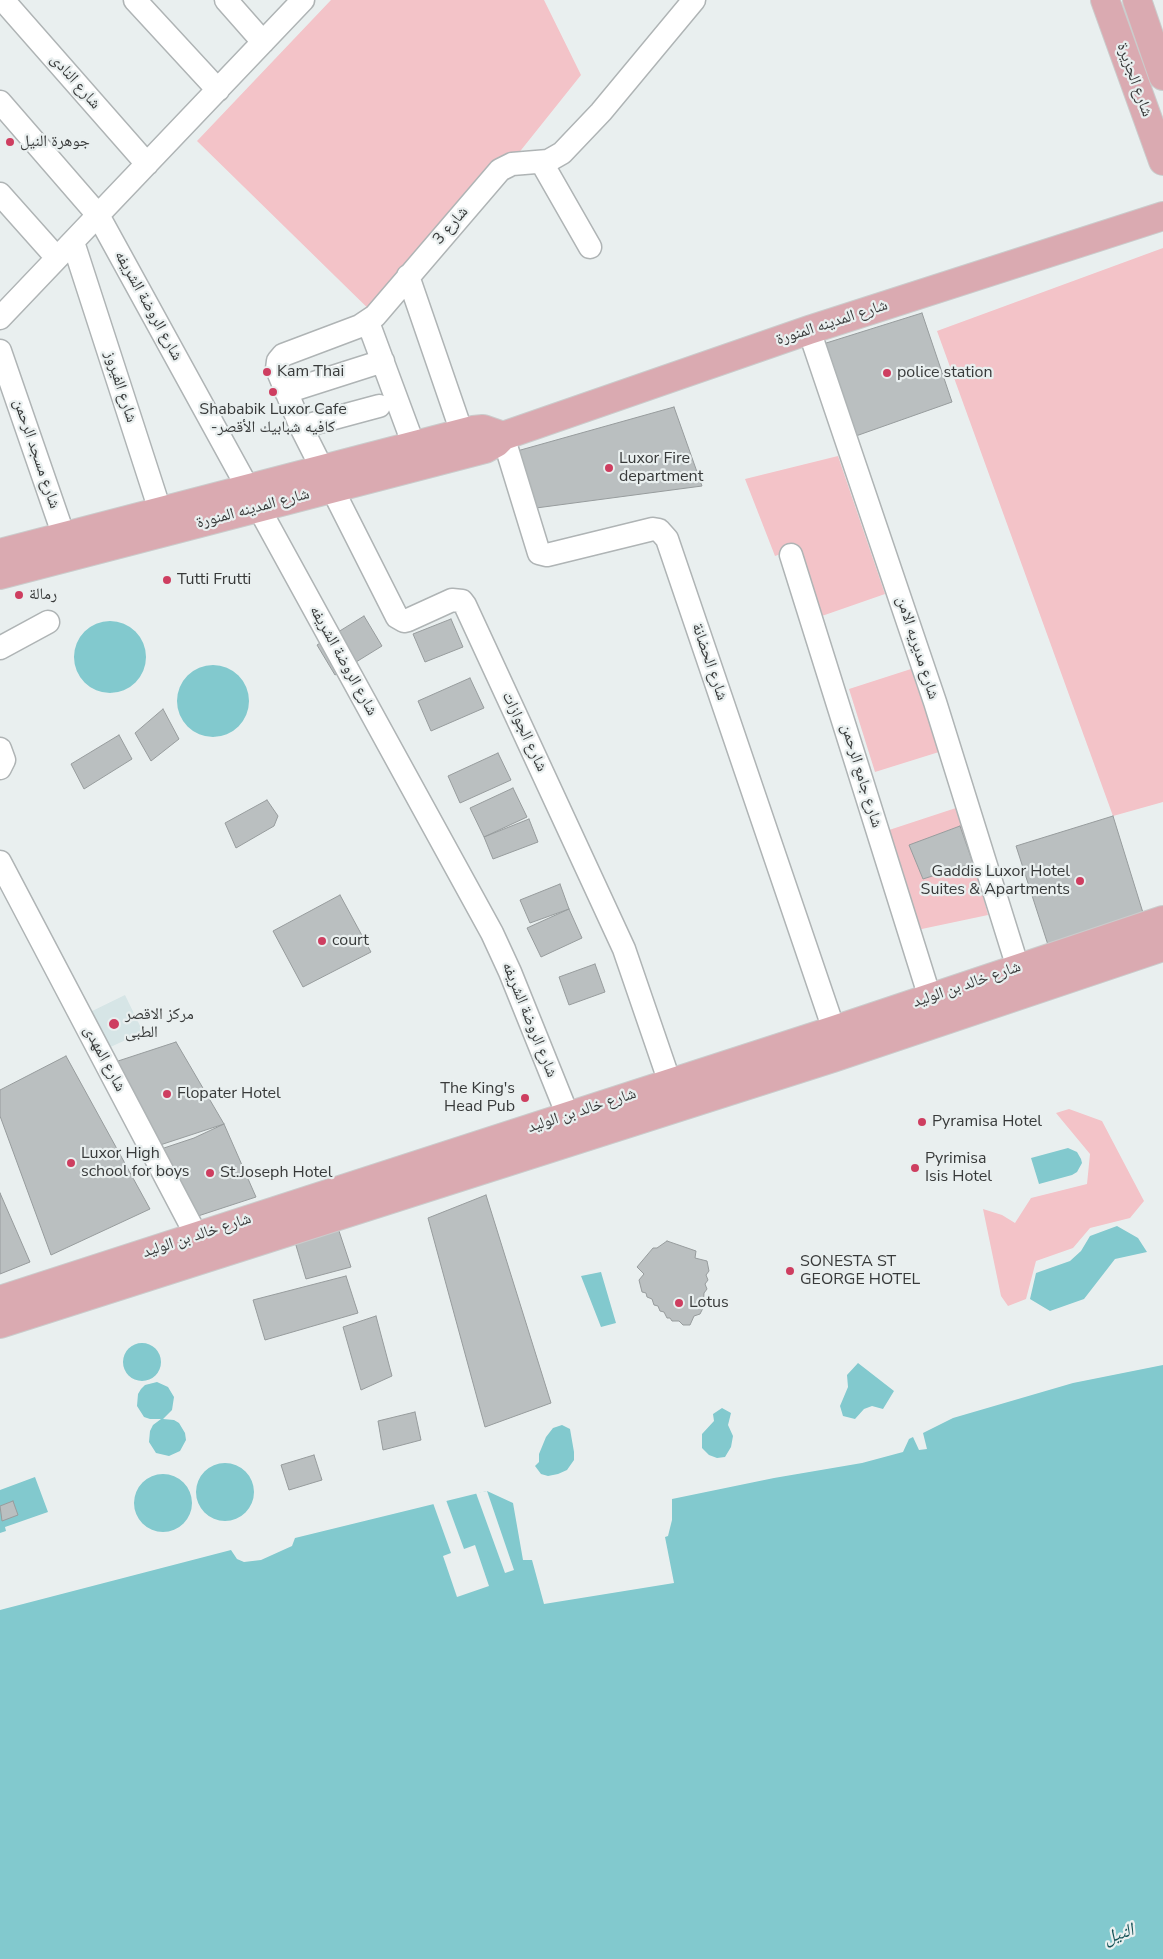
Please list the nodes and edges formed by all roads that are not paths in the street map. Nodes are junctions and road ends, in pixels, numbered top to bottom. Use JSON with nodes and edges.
{"nodes":[{"id":1,"x":4,"y":0,"type":"edge"},
{"id":2,"x":135,"y":0,"type":"edge"},
{"id":3,"x":226,"y":0,"type":"edge"},
{"id":4,"x":303,"y":0,"type":"edge"},
{"id":5,"x":694,"y":0,"type":"edge"},
{"id":6,"x":1105,"y":0,"type":"edge"},
{"id":7,"x":1137,"y":0,"type":"edge"},
{"id":8,"x":263,"y":42,"type":"junction"},
{"id":9,"x":1163,"y":76,"type":"edge"},
{"id":10,"x":218,"y":90,"type":"junction"},
{"id":11,"x":0,"y":102,"type":"edge"},
{"id":12,"x":1163,"y":160,"type":"edge"},
{"id":13,"x":542,"y":163,"type":"junction"},
{"id":14,"x":147,"y":164,"type":"junction"},
{"id":15,"x":0,"y":194,"type":"edge"},
{"id":16,"x":98,"y":215,"type":"junction"},
{"id":17,"x":1163,"y":216,"type":"edge"},
{"id":18,"x":73,"y":242,"type":"junction"},
{"id":19,"x":590,"y":247,"type":"dead end"},
{"id":20,"x":57,"y":258,"type":"junction"},
{"id":21,"x":408,"y":276,"type":"junction"},
{"id":22,"x":0,"y":318,"type":"edge"},
{"id":23,"x":368,"y":322,"type":"junction"},
{"id":24,"x":809,"y":330,"type":"junction"},
{"id":25,"x":0,"y":351,"type":"edge"},
{"id":26,"x":383,"y":361,"type":"junction"},
{"id":27,"x":286,"y":392,"type":"junction"},
{"id":28,"x":379,"y":406,"type":"dead end"},
{"id":29,"x":301,"y":427,"type":"junction"},
{"id":30,"x":462,"y":433,"type":"junction"},
{"id":31,"x":503,"y":436,"type":"junction"},
{"id":32,"x":414,"y":446,"type":"junction"},
{"id":33,"x":328,"y":478,"type":"junction"},
{"id":34,"x":254,"y":498,"type":"junction"},
{"id":35,"x":164,"y":521,"type":"junction"},
{"id":36,"x":68,"y":547,"type":"junction"},
{"id":37,"x":0,"y":553,"type":"edge"},
{"id":38,"x":791,"y":555,"type":"dead end"},
{"id":39,"x":0,"y":575,"type":"edge"},
{"id":40,"x":48,"y":622,"type":"dead end"},
{"id":41,"x":0,"y":648,"type":"edge"},
{"id":42,"x":0,"y":749,"type":"edge"},
{"id":43,"x":0,"y":768,"type":"edge"},
{"id":44,"x":0,"y":862,"type":"edge"},
{"id":45,"x":1163,"y":920,"type":"edge"},
{"id":46,"x":1163,"y":947,"type":"edge"},
{"id":47,"x":1018,"y":968,"type":"junction"},
{"id":48,"x":930,"y":998,"type":"junction"},
{"id":49,"x":834,"y":1030,"type":"junction"},
{"id":50,"x":670,"y":1083,"type":"junction"},
{"id":51,"x":568,"y":1116,"type":"junction"},
{"id":52,"x":358,"y":1197,"type":"junction"},
{"id":53,"x":202,"y":1247,"type":"junction"},
{"id":54,"x":0,"y":1300,"type":"edge"},
{"id":55,"x":0,"y":1324,"type":"edge"}],
"edges":[{"from":1,"to":14,"type":"street","name":"شارع النادى"},
{"from":2,"to":10,"type":"street"},
{"from":3,"to":8,"type":"street"},
{"from":4,"to":8,"type":"street"},
{"from":5,"to":13,"type":"street","name":"شارع 3"},
{"from":6,"to":12,"type":"main road","name":"شارع الجزيرة"},
{"from":7,"to":9,"type":"main road","name":"شارع الجزيرة"},
{"from":8,"to":10,"type":"street"},
{"from":10,"to":14,"type":"street"},
{"from":11,"to":16,"type":"street","name":"شارع الروضة الشريفه"},
{"from":13,"to":19,"type":"street"},
{"from":13,"to":21,"type":"street","name":"شارع 3"},
{"from":14,"to":16,"type":"street"},
{"from":15,"to":20,"type":"street"},
{"from":16,"to":18,"type":"street"},
{"from":16,"to":34,"type":"street","name":"شارع الروضة الشريفه"},
{"from":17,"to":24,"type":"main road","name":"شارع المدينه المنورة"},
{"from":18,"to":20,"type":"street"},
{"from":18,"to":35,"type":"street","name":"شارع الفيروز"},
{"from":20,"to":22,"type":"street"},
{"from":21,"to":23,"type":"street","name":"شارع 3"},
{"from":21,"to":30,"type":"street"},
{"from":23,"to":26,"type":"street"},
{"from":23,"to":27,"type":"street","name":"شارع 3"},
{"from":24,"to":31,"type":"main road","name":"شارع المدينه المنورة"},
{"from":24,"to":47,"type":"street","name":"شارع مديريه الامن"},
{"from":25,"to":36,"type":"street","name":"شارع مسجد الرحمن"},
{"from":26,"to":27,"type":"street"},
{"from":26,"to":32,"type":"street"},
{"from":27,"to":29,"type":"street","name":"شارع 3"},
{"from":28,"to":29,"type":"street"},
{"from":29,"to":33,"type":"street","name":"شارع 3"},
{"from":30,"to":31,"type":"main road","name":"شارع المدينه المنورة"},
{"from":30,"to":32,"type":"main road","name":"شارع المدينه المنورة"},
{"from":31,"to":33,"type":"main road","name":"شارع المدينه المنورة"},
{"from":31,"to":49,"type":"street","name":"شارع الحضانة"},
{"from":32,"to":33,"type":"main road","name":"شارع المدينه المنورة"},
{"from":33,"to":34,"type":"main road","name":"شارع المدينه المنورة"},
{"from":33,"to":50,"type":"street","name":"شارع الجوازات"},
{"from":34,"to":35,"type":"main road","name":"شارع المدينه المنورة"},
{"from":34,"to":51,"type":"street","name":"شارع الروضة الشريفه"},
{"from":35,"to":36,"type":"main road","name":"شارع المدينه المنورة"},
{"from":36,"to":37,"type":"main road","name":"شارع المدينه المنورة"},
{"from":36,"to":39,"type":"main road","name":"شارع المدينه المنورة"},
{"from":38,"to":48,"type":"street","name":"شارع جامع الرحمن"},
{"from":40,"to":41,"type":"street"},
{"from":42,"to":43,"type":"street"},
{"from":44,"to":53,"type":"street","name":"شارع المهدى"},
{"from":45,"to":47,"type":"main road","name":"شارع خالد بن الوليد"},
{"from":46,"to":52,"type":"main road","name":"شارع خالد بن الوليد"},
{"from":47,"to":48,"type":"main road","name":"شارع خالد بن الوليد"},
{"from":48,"to":49,"type":"main road","name":"شارع خالد بن الوليد"},
{"from":49,"to":50,"type":"main road","name":"شارع خالد بن الوليد"},
{"from":50,"to":51,"type":"main road","name":"شارع خالد بن الوليد"},
{"from":51,"to":52,"type":"main road","name":"شارع خالد بن الوليد"},
{"from":52,"to":53,"type":"main road","name":"شارع خالد بن الوليد"},
{"from":53,"to":54,"type":"main road","name":"شارع خالد بن الوليد"},
{"from":53,"to":55,"type":"main road","name":"شارع خالد بن الوليد"}]}
